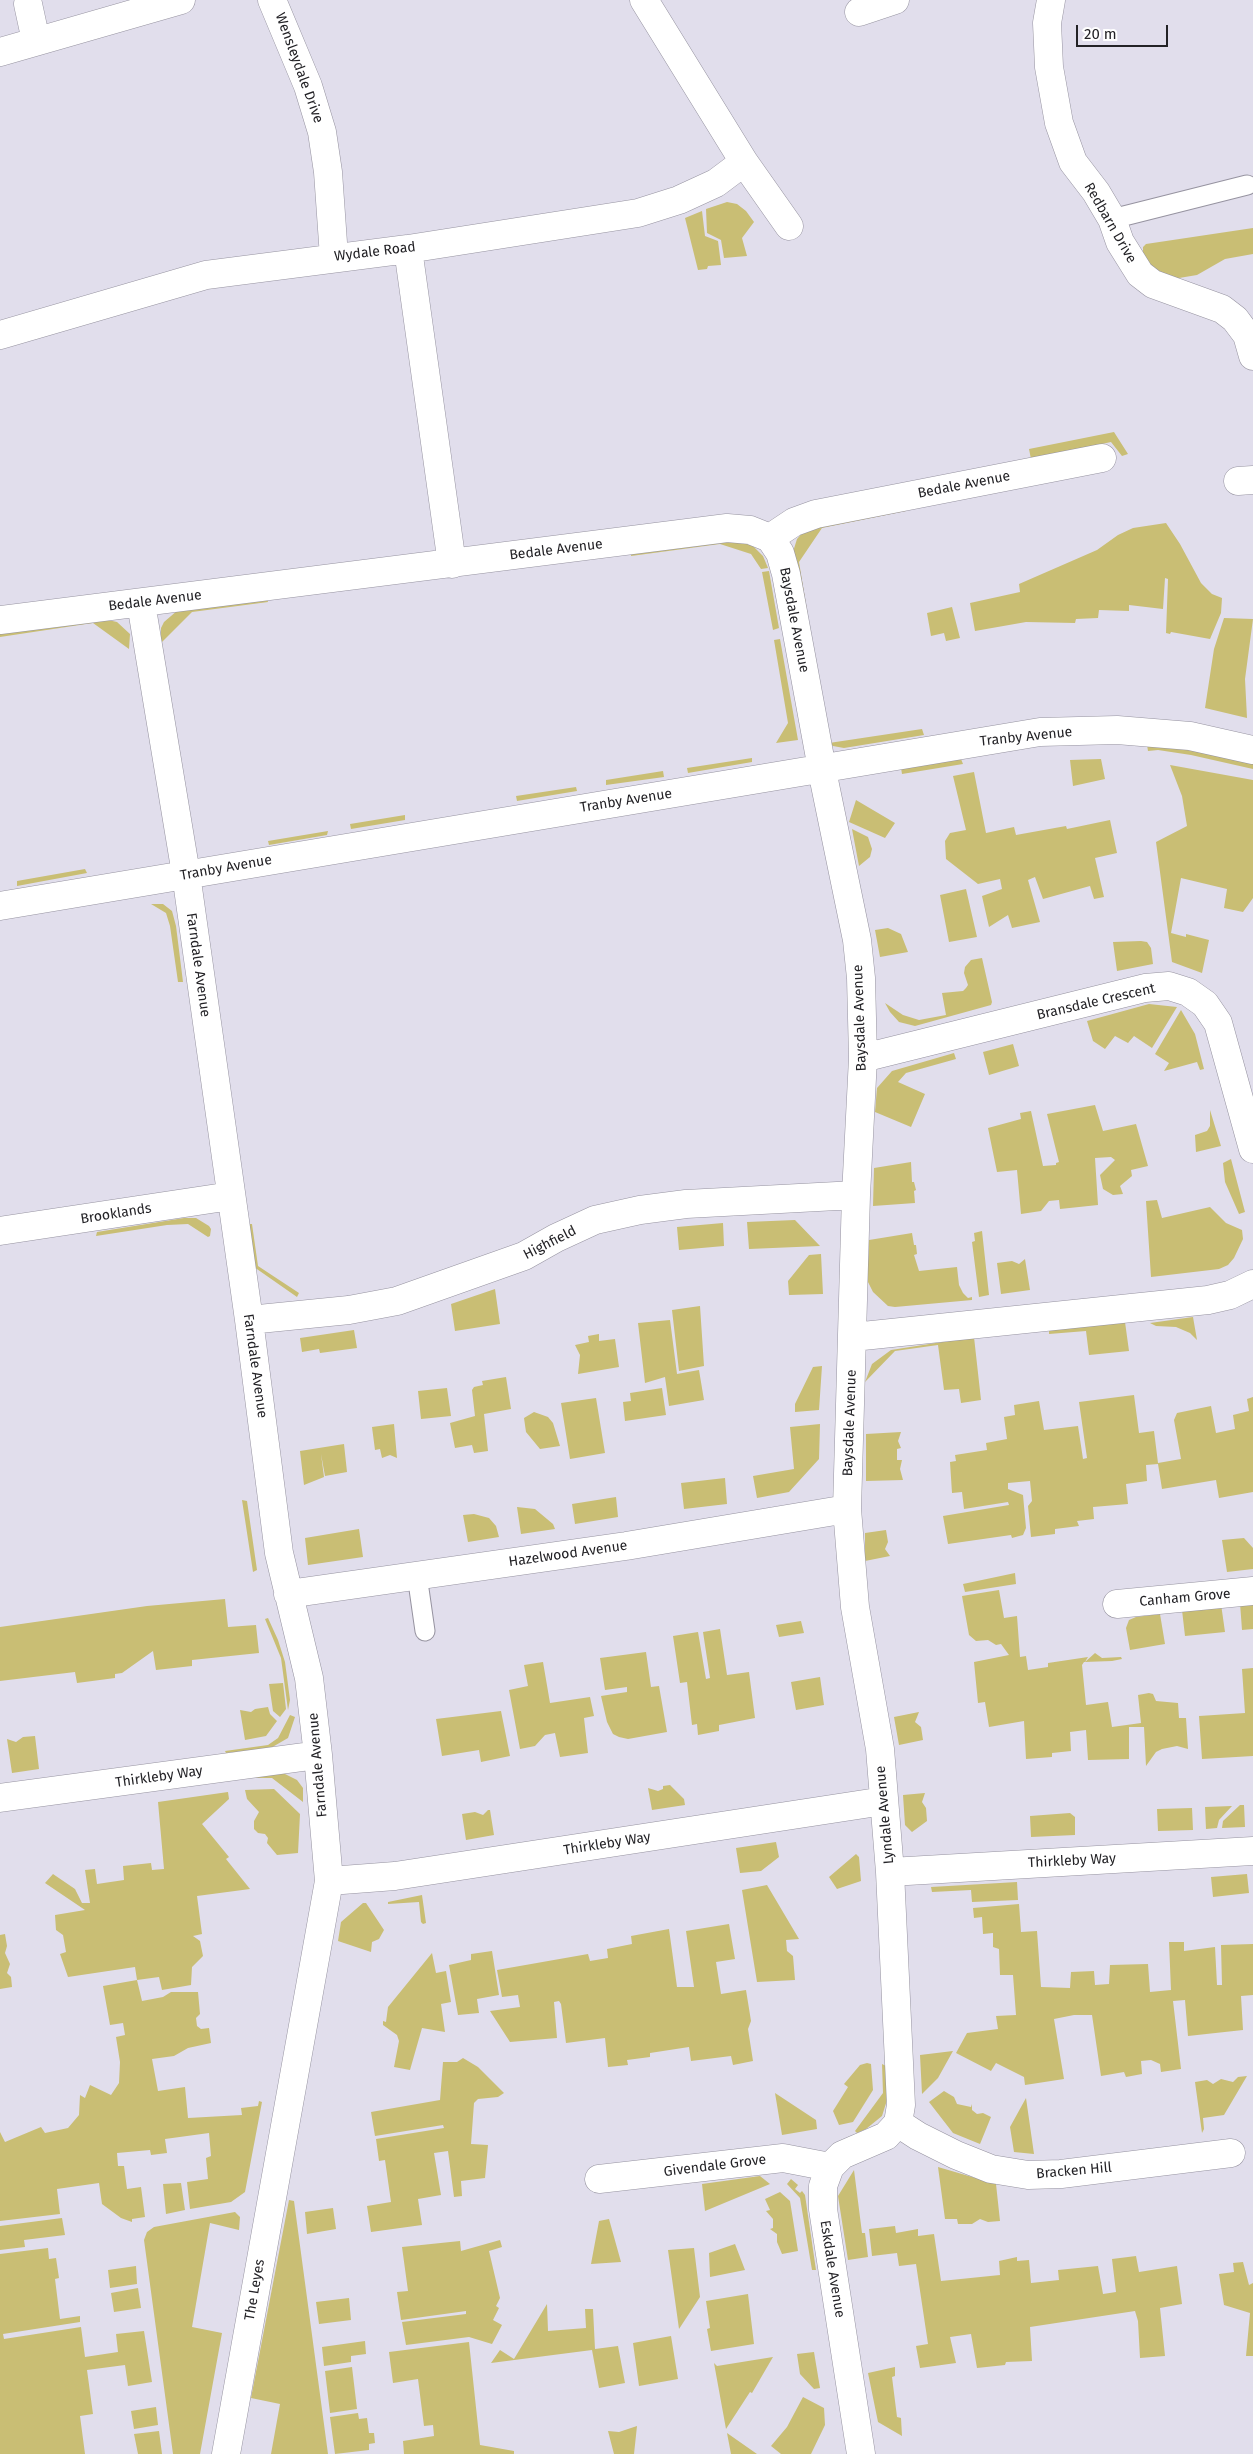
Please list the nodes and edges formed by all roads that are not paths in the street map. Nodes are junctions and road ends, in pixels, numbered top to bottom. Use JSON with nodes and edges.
{"nodes":[{"id":1,"x":181,"y":0,"type":"edge"},
{"id":2,"x":272,"y":0,"type":"edge"},
{"id":3,"x":644,"y":0,"type":"edge"},
{"id":4,"x":895,"y":0,"type":"edge"},
{"id":5,"x":1050,"y":0,"type":"edge"},
{"id":6,"x":28,"y":4,"type":"dead end"},
{"id":7,"x":859,"y":12,"type":"dead end"},
{"id":8,"x":36,"y":41,"type":"junction"},
{"id":9,"x":0,"y":52,"type":"edge"},
{"id":10,"x":744,"y":162,"type":"junction"},
{"id":11,"x":1247,"y":185,"type":"dead end"},
{"id":12,"x":1112,"y":219,"type":"junction"},
{"id":13,"x":789,"y":226,"type":"dead end"},
{"id":14,"x":408,"y":249,"type":"junction"},
{"id":15,"x":334,"y":257,"type":"junction"},
{"id":16,"x":0,"y":335,"type":"edge"},
{"id":17,"x":1253,"y":356,"type":"edge"},
{"id":18,"x":1102,"y":458,"type":"dead end"},
{"id":19,"x":770,"y":538,"type":"junction"},
{"id":20,"x":452,"y":564,"type":"junction"},
{"id":21,"x":141,"y":603,"type":"junction"},
{"id":22,"x":0,"y":620,"type":"edge"},
{"id":23,"x":1253,"y":750,"type":"edge"},
{"id":24,"x":822,"y":768,"type":"junction"},
{"id":25,"x":186,"y":874,"type":"junction"},
{"id":26,"x":0,"y":906,"type":"edge"},
{"id":27,"x":863,"y":1058,"type":"junction"},
{"id":28,"x":1253,"y":1149,"type":"edge"},
{"id":29,"x":856,"y":1195,"type":"junction"},
{"id":30,"x":231,"y":1196,"type":"junction"},
{"id":31,"x":0,"y":1231,"type":"edge"},
{"id":32,"x":1253,"y":1284,"type":"edge"},
{"id":33,"x":249,"y":1320,"type":"junction"},
{"id":34,"x":853,"y":1337,"type":"junction"},
{"id":35,"x":847,"y":1509,"type":"junction"},
{"id":36,"x":417,"y":1575,"type":"junction"},
{"id":37,"x":1253,"y":1592,"type":"edge"},
{"id":38,"x":288,"y":1594,"type":"junction"},
{"id":39,"x":1116,"y":1604,"type":"dead end"},
{"id":40,"x":425,"y":1631,"type":"dead end"},
{"id":41,"x":318,"y":1755,"type":"junction"},
{"id":42,"x":0,"y":1798,"type":"edge"},
{"id":43,"x":884,"y":1801,"type":"junction"},
{"id":44,"x":1253,"y":1851,"type":"edge"},
{"id":45,"x":890,"y":1872,"type":"junction"},
{"id":46,"x":329,"y":1882,"type":"junction"},
{"id":47,"x":898,"y":2122,"type":"junction"},
{"id":48,"x":286,"y":2127,"type":"joint"},
{"id":49,"x":1230,"y":2153,"type":"dead end"},
{"id":50,"x":830,"y":2167,"type":"junction"},
{"id":51,"x":598,"y":2179,"type":"dead end"},
{"id":52,"x":226,"y":2454,"type":"edge"},
{"id":53,"x":861,"y":2454,"type":"edge"}],
"edges":[{"from":1,"to":8,"type":"street"},
{"from":2,"to":15,"type":"street","name":"Wensleydale Drive"},
{"from":3,"to":10,"type":"street"},
{"from":4,"to":7,"type":"street"},
{"from":5,"to":12,"type":"street","name":"Redbarn Drive"},
{"from":6,"to":8,"type":"street"},
{"from":8,"to":9,"type":"street"},
{"from":10,"to":13,"type":"street"},
{"from":10,"to":14,"type":"street","name":"Wydale Road"},
{"from":11,"to":12,"type":"lane"},
{"from":12,"to":17,"type":"street","name":"Redbarn Drive"},
{"from":14,"to":15,"type":"street","name":"Wydale Road"},
{"from":14,"to":20,"type":"street"},
{"from":15,"to":16,"type":"street","name":"Wydale Road"},
{"from":18,"to":19,"type":"street","name":"Bedale Avenue"},
{"from":19,"to":20,"type":"street","name":"Bedale Avenue"},
{"from":19,"to":24,"type":"street","name":"Baysdale Avenue"},
{"from":20,"to":21,"type":"street","name":"Bedale Avenue"},
{"from":21,"to":22,"type":"street","name":"Bedale Avenue"},
{"from":21,"to":25,"type":"street","name":"Farndale Avenue"},
{"from":23,"to":24,"type":"street","name":"Tranby Avenue"},
{"from":24,"to":25,"type":"street","name":"Tranby Avenue"},
{"from":24,"to":27,"type":"street","name":"Baysdale Avenue"},
{"from":25,"to":26,"type":"street","name":"Tranby Avenue"},
{"from":25,"to":30,"type":"street","name":"Farndale Avenue"},
{"from":27,"to":28,"type":"street","name":"Bransdale Crescent"},
{"from":27,"to":29,"type":"street","name":"Baysdale Avenue"},
{"from":29,"to":33,"type":"street","name":"Highfield"},
{"from":29,"to":34,"type":"street","name":"Baysdale Avenue"},
{"from":30,"to":31,"type":"street","name":"Brooklands"},
{"from":30,"to":33,"type":"street","name":"Farndale Avenue"},
{"from":32,"to":34,"type":"street"},
{"from":33,"to":38,"type":"street","name":"Farndale Avenue"},
{"from":34,"to":35,"type":"street","name":"Baysdale Avenue"},
{"from":35,"to":36,"type":"street","name":"Hazelwood Avenue"},
{"from":35,"to":43,"type":"street","name":"Lyndale Avenue"},
{"from":36,"to":38,"type":"street","name":"Hazelwood Avenue"},
{"from":36,"to":40,"type":"lane"},
{"from":37,"to":39,"type":"street","name":"Canham Grove"},
{"from":38,"to":41,"type":"street","name":"Farndale Avenue"},
{"from":41,"to":42,"type":"street","name":"Thirkleby Way"},
{"from":41,"to":46,"type":"street","name":"Farndale Avenue"},
{"from":43,"to":45,"type":"street","name":"Lyndale Avenue"},
{"from":43,"to":46,"type":"street","name":"Thirkleby Way"},
{"from":44,"to":45,"type":"street","name":"Thirkleby Way"},
{"from":45,"to":47,"type":"street","name":"Lyndale Avenue"},
{"from":46,"to":48,"type":"street","name":"Farndale Avenue"},
{"from":47,"to":49,"type":"street","name":"Bracken Hill"},
{"from":47,"to":50,"type":"street"},
{"from":48,"to":52,"type":"street","name":"The Leyes"},
{"from":50,"to":51,"type":"street","name":"Givendale Grove"},
{"from":50,"to":53,"type":"street","name":"Eskdale Avenue"}]}
